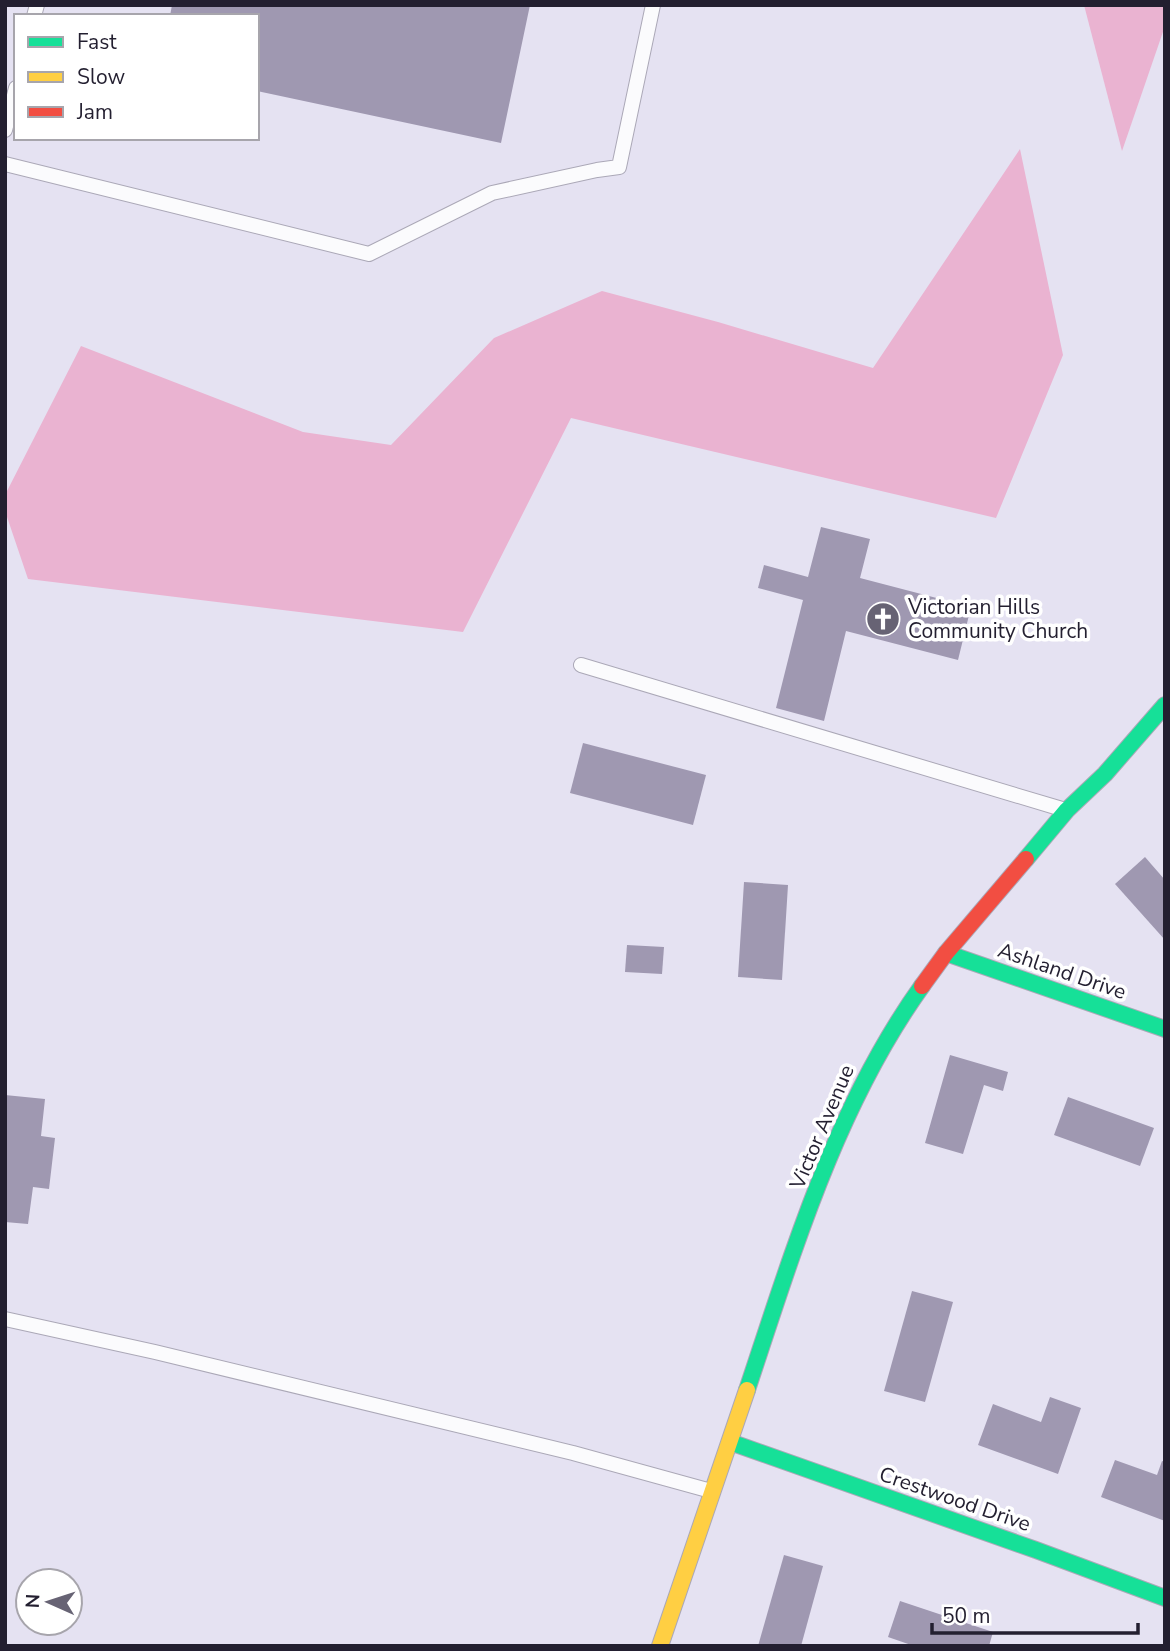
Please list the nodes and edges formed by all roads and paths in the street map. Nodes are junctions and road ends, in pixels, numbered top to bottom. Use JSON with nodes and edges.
{"nodes":[{"id":1,"x":653,"y":5,"type":"edge"},
{"id":2,"x":14,"y":96,"type":"edge"},
{"id":3,"x":5,"y":130,"type":"edge"},
{"id":4,"x":5,"y":164,"type":"edge"},
{"id":5,"x":581,"y":665,"type":"dead end"},
{"id":6,"x":1165,"y":705,"type":"edge"},
{"id":7,"x":1067,"y":810,"type":"junction"},
{"id":8,"x":946,"y":953,"type":"junction"},
{"id":9,"x":1165,"y":1028,"type":"edge"},
{"id":10,"x":5,"y":1319,"type":"edge"},
{"id":11,"x":730,"y":1442,"type":"junction"},
{"id":12,"x":713,"y":1491,"type":"junction"},
{"id":13,"x":1165,"y":1598,"type":"edge"},
{"id":14,"x":660,"y":1646,"type":"edge"}],
"edges":[{"from":1,"to":4,"type":"lane"},
{"from":2,"to":3,"type":"lane"},
{"from":5,"to":7,"type":"lane"},
{"from":6,"to":7,"type":"street","name":"Victor Avenue"},
{"from":7,"to":8,"type":"street","name":"Victor Avenue"},
{"from":8,"to":9,"type":"street","name":"Ashland Drive"},
{"from":8,"to":11,"type":"street","name":"Victor Avenue"},
{"from":10,"to":12,"type":"lane"},
{"from":11,"to":12,"type":"street","name":"Victor Avenue"},
{"from":11,"to":13,"type":"street","name":"Crestwood Drive"},
{"from":12,"to":14,"type":"street","name":"Victor Avenue"}]}
